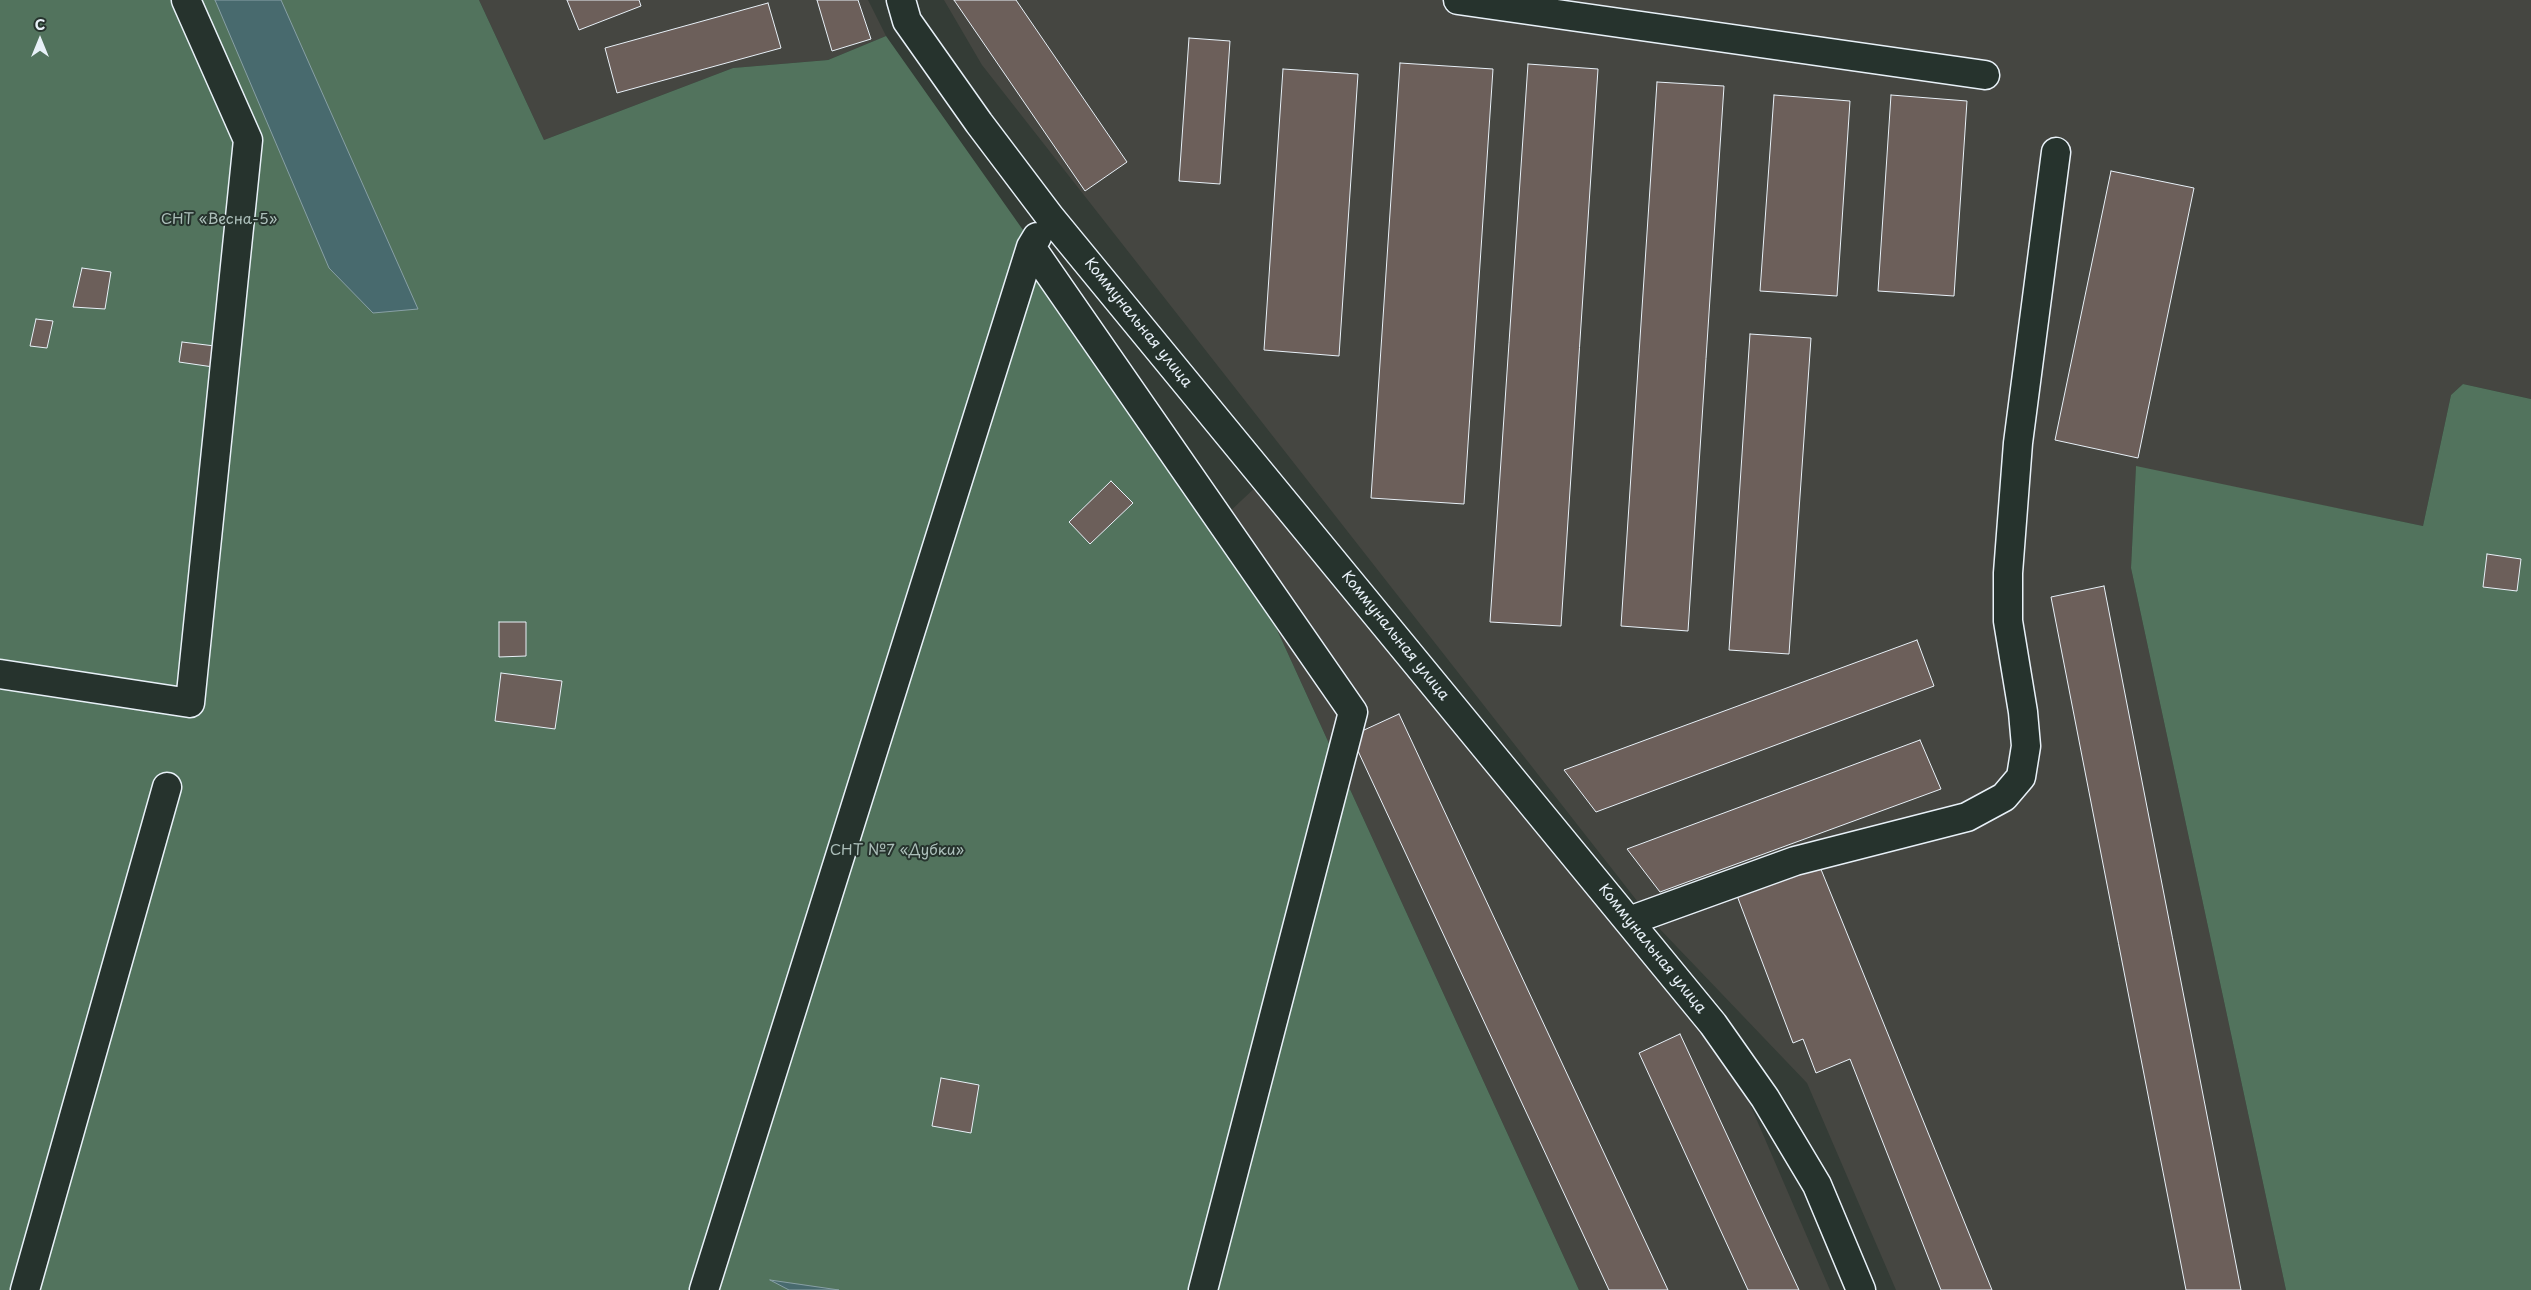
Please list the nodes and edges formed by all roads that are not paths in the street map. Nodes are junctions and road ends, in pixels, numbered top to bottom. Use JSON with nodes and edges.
{"nodes":[{"id":1,"x":186,"y":0,"type":"edge"},
{"id":2,"x":901,"y":0,"type":"edge"},
{"id":3,"x":1458,"y":0,"type":"edge"},
{"id":4,"x":1985,"y":75,"type":"dead end"},
{"id":5,"x":2056,"y":152,"type":"dead end"},
{"id":6,"x":1050,"y":217,"type":"junction"},
{"id":7,"x":1031,"y":247,"type":"junction"},
{"id":8,"x":0,"y":674,"type":"edge"},
{"id":9,"x":166,"y":787,"type":"dead end"},
{"id":10,"x":1629,"y":921,"type":"junction"},
{"id":11,"x":25,"y":1290,"type":"edge"},
{"id":12,"x":704,"y":1290,"type":"edge"},
{"id":13,"x":1203,"y":1290,"type":"edge"},
{"id":14,"x":1861,"y":1290,"type":"edge"}],
"edges":[{"from":1,"to":8,"type":"street"},
{"from":2,"to":6,"type":"street","name":"Коммунальная улица"},
{"from":3,"to":4,"type":"street"},
{"from":5,"to":10,"type":"street"},
{"from":6,"to":7,"type":"street"},
{"from":6,"to":10,"type":"street","name":"Коммунальная улица"},
{"from":7,"to":12,"type":"street"},
{"from":7,"to":13,"type":"street"},
{"from":9,"to":11,"type":"street"},
{"from":10,"to":14,"type":"street","name":"Коммунальная улица"}]}
